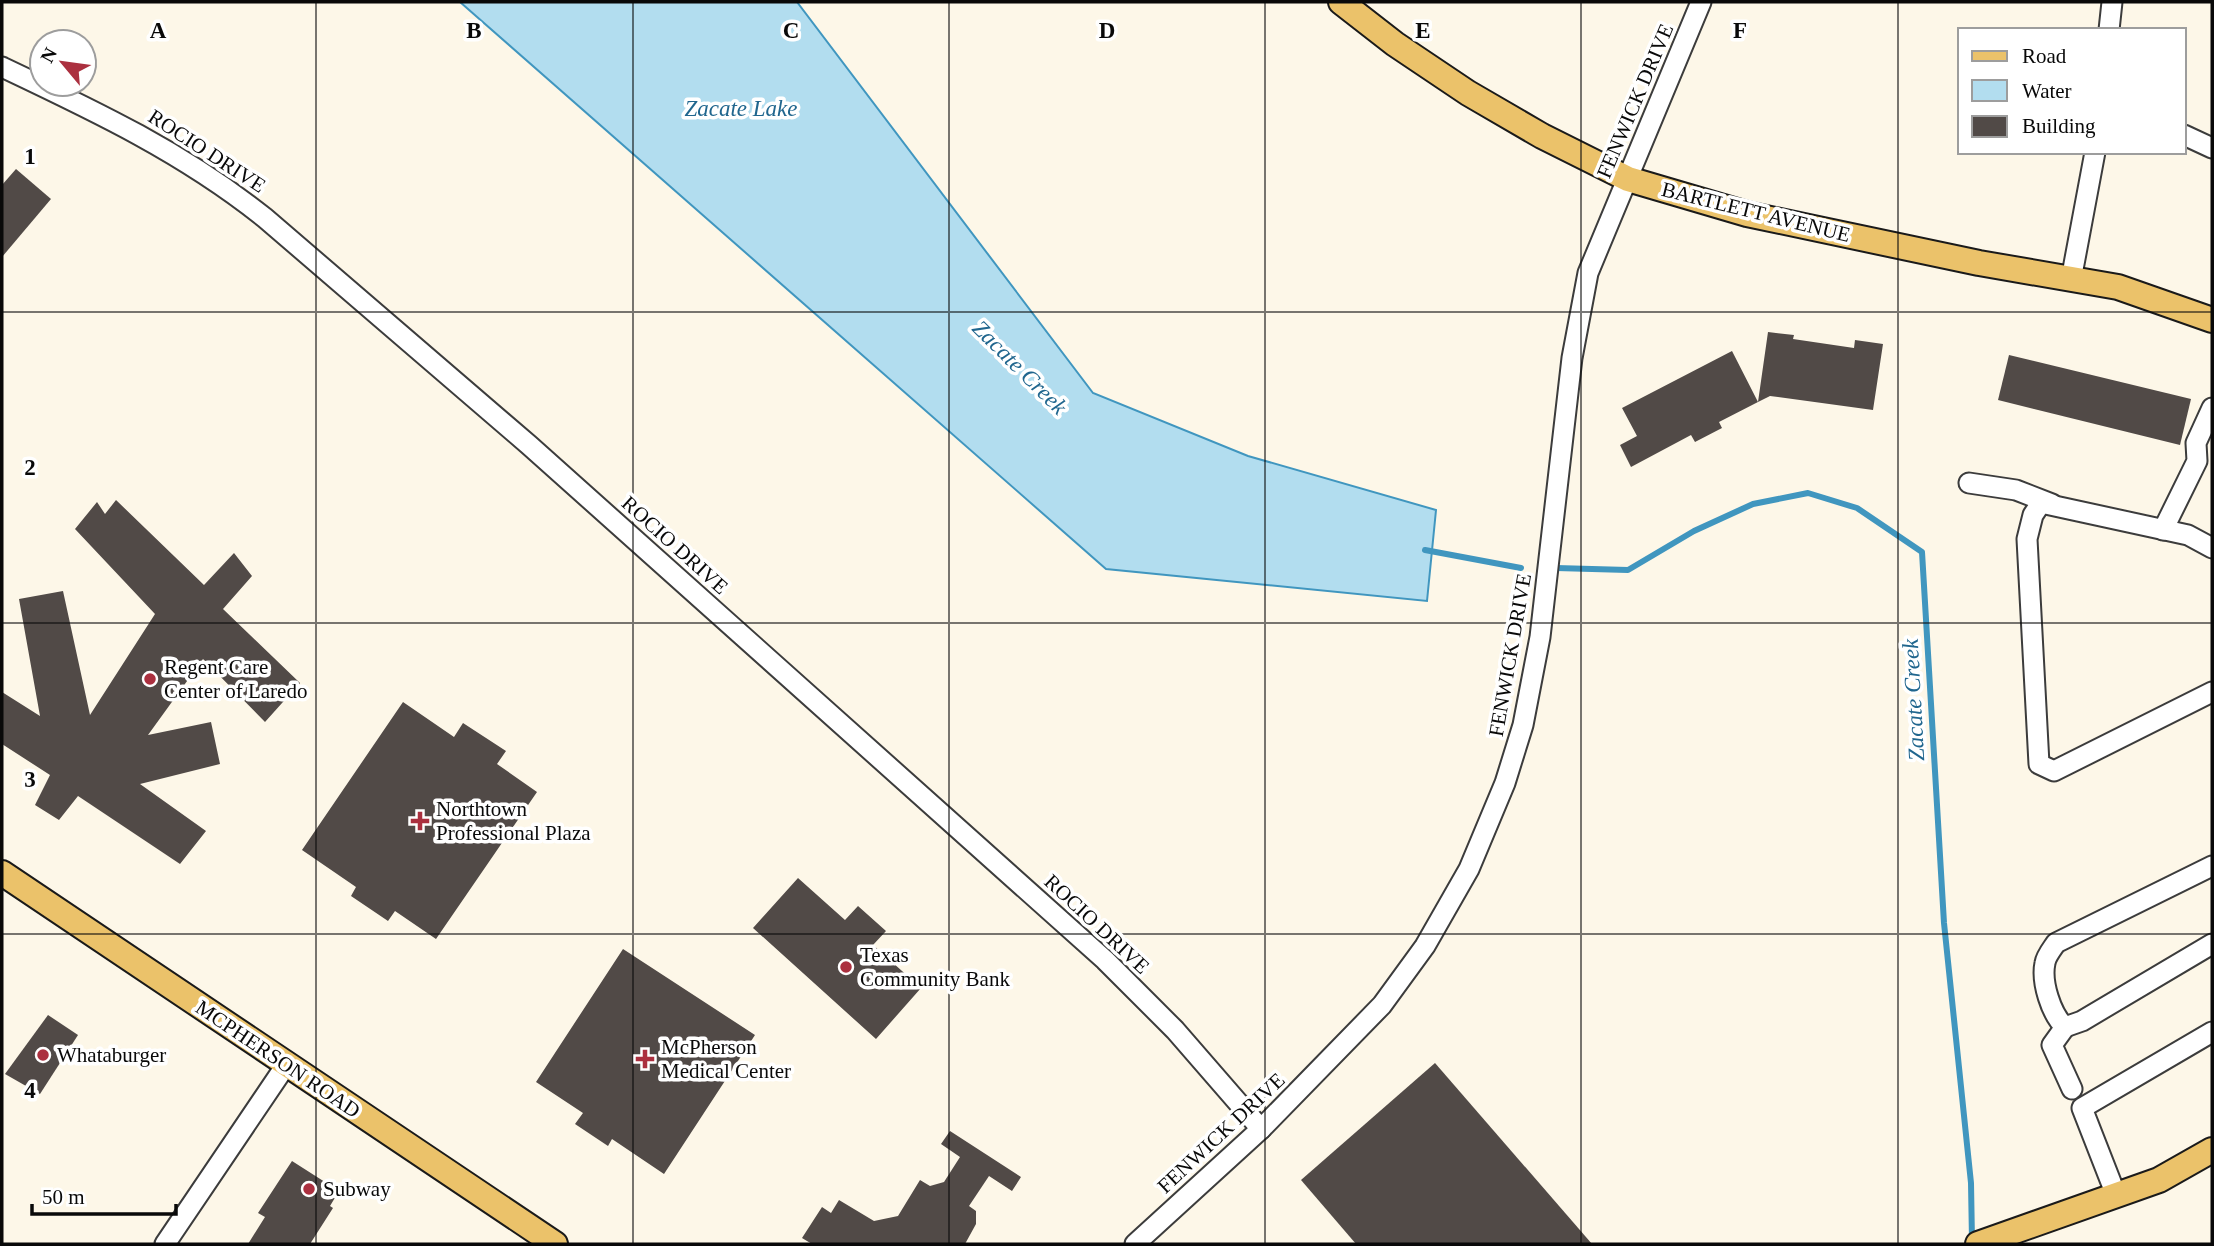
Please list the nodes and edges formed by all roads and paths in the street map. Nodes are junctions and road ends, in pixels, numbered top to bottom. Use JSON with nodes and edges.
{"nodes":[{"id":1,"x":1341,"y":2,"type":"edge"},
{"id":2,"x":1701,"y":2,"type":"edge"},
{"id":3,"x":2112,"y":2,"type":"edge"},
{"id":4,"x":2109,"y":28,"type":"edge"},
{"id":5,"x":2,"y":67,"type":"edge"},
{"id":6,"x":2186,"y":136,"type":"edge"},
{"id":7,"x":2212,"y":148,"type":"edge"},
{"id":8,"x":2095,"y":154,"type":"edge"},
{"id":9,"x":1628,"y":179,"type":"junction"},
{"id":10,"x":2071,"y":280,"type":"junction"},
{"id":11,"x":2212,"y":320,"type":"edge"},
{"id":12,"x":2212,"y":408,"type":"edge"},
{"id":13,"x":2205,"y":456,"type":"edge"},
{"id":14,"x":1969,"y":483,"type":"dead end"},
{"id":15,"x":2052,"y":504,"type":"junction"},
{"id":16,"x":2163,"y":530,"type":"junction"},
{"id":17,"x":2212,"y":548,"type":"edge"},
{"id":18,"x":2212,"y":692,"type":"edge"},
{"id":19,"x":2212,"y":866,"type":"edge"},
{"id":20,"x":2,"y":873,"type":"edge"},
{"id":21,"x":2212,"y":944,"type":"edge"},
{"id":22,"x":2065,"y":1027,"type":"junction"},
{"id":23,"x":2212,"y":1032,"type":"edge"},
{"id":24,"x":286,"y":1065,"type":"junction"},
{"id":25,"x":2072,"y":1089,"type":"dead end"},
{"id":26,"x":1261,"y":1129,"type":"junction"},
{"id":27,"x":2212,"y":1150,"type":"edge"},
{"id":28,"x":2116,"y":1195,"type":"junction"},
{"id":29,"x":165,"y":1244,"type":"edge"},
{"id":30,"x":555,"y":1244,"type":"edge"},
{"id":31,"x":1135,"y":1244,"type":"edge"},
{"id":32,"x":1978,"y":1244,"type":"edge"}],
"edges":[{"from":1,"to":9,"type":"main road","name":"BARTLETT AVENUE"},
{"from":2,"to":9,"type":"street","name":"FENWICK DRIVE"},
{"from":3,"to":4,"type":"street"},
{"from":5,"to":26,"type":"street","name":"ROCIO DRIVE"},
{"from":6,"to":7,"type":"street"},
{"from":8,"to":10,"type":"street"},
{"from":9,"to":10,"type":"main road","name":"BARTLETT AVENUE"},
{"from":9,"to":26,"type":"street","name":"FENWICK DRIVE"},
{"from":10,"to":11,"type":"main road","name":"BARTLETT AVENUE"},
{"from":12,"to":13,"type":"street"},
{"from":13,"to":16,"type":"street"},
{"from":14,"to":15,"type":"street"},
{"from":15,"to":16,"type":"street"},
{"from":15,"to":18,"type":"street"},
{"from":16,"to":17,"type":"street"},
{"from":19,"to":22,"type":"street"},
{"from":20,"to":24,"type":"main road","name":"MCPHERSON ROAD"},
{"from":21,"to":22,"type":"street"},
{"from":22,"to":25,"type":"street"},
{"from":23,"to":28,"type":"street"},
{"from":24,"to":29,"type":"street"},
{"from":24,"to":30,"type":"main road","name":"MCPHERSON ROAD"},
{"from":26,"to":31,"type":"street","name":"FENWICK DRIVE"},
{"from":27,"to":28,"type":"main road"},
{"from":28,"to":32,"type":"main road"}]}
